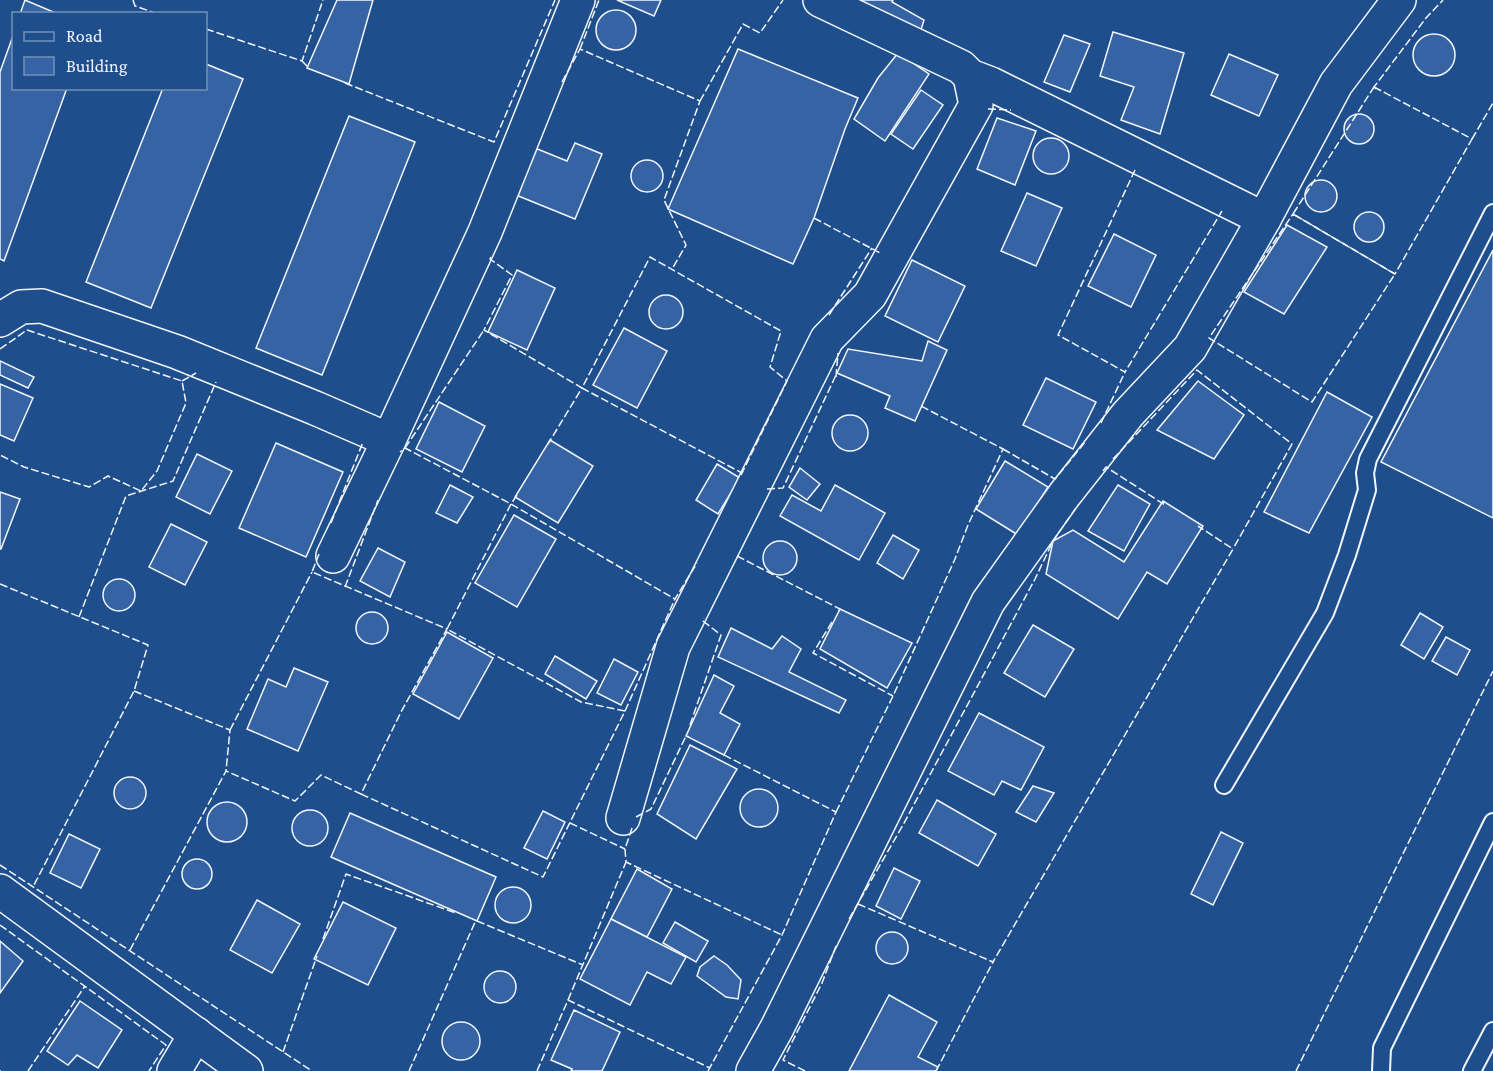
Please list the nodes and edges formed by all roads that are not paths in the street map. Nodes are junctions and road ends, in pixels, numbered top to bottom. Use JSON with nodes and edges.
{"nodes":[{"id":1,"x":578,"y":0,"type":"edge"},
{"id":2,"x":820,"y":0,"type":"edge"},
{"id":3,"x":1400,"y":0,"type":"edge"},
{"id":4,"x":970,"y":76,"type":"junction"},
{"id":5,"x":1493,"y":213,"type":"edge"},
{"id":6,"x":1264,"y":219,"type":"junction"},
{"id":7,"x":0,"y":320,"type":"edge"},
{"id":8,"x":389,"y":440,"type":"junction"},
{"id":9,"x":333,"y":556,"type":"dead end"},
{"id":10,"x":1224,"y":785,"type":"dead end"},
{"id":11,"x":623,"y":818,"type":"dead end"},
{"id":12,"x":1493,"y":822,"type":"edge"},
{"id":13,"x":0,"y":891,"type":"edge"},
{"id":14,"x":1493,"y":1031,"type":"edge"},
{"id":15,"x":196,"y":1034,"type":"junction"},
{"id":16,"x":174,"y":1071,"type":"edge"},
{"id":17,"x":246,"y":1071,"type":"edge"},
{"id":18,"x":753,"y":1071,"type":"edge"},
{"id":19,"x":1381,"y":1071,"type":"edge"},
{"id":20,"x":1472,"y":1071,"type":"edge"}],
"edges":[{"from":1,"to":8,"type":"street"},
{"from":2,"to":4,"type":"street"},
{"from":3,"to":6,"type":"street"},
{"from":4,"to":6,"type":"street"},
{"from":4,"to":11,"type":"street"},
{"from":5,"to":10,"type":"lane"},
{"from":6,"to":18,"type":"street"},
{"from":7,"to":8,"type":"street"},
{"from":8,"to":9,"type":"street"},
{"from":12,"to":19,"type":"lane"},
{"from":13,"to":15,"type":"street"},
{"from":14,"to":20,"type":"lane"},
{"from":15,"to":16,"type":"street"},
{"from":15,"to":17,"type":"street"}]}
